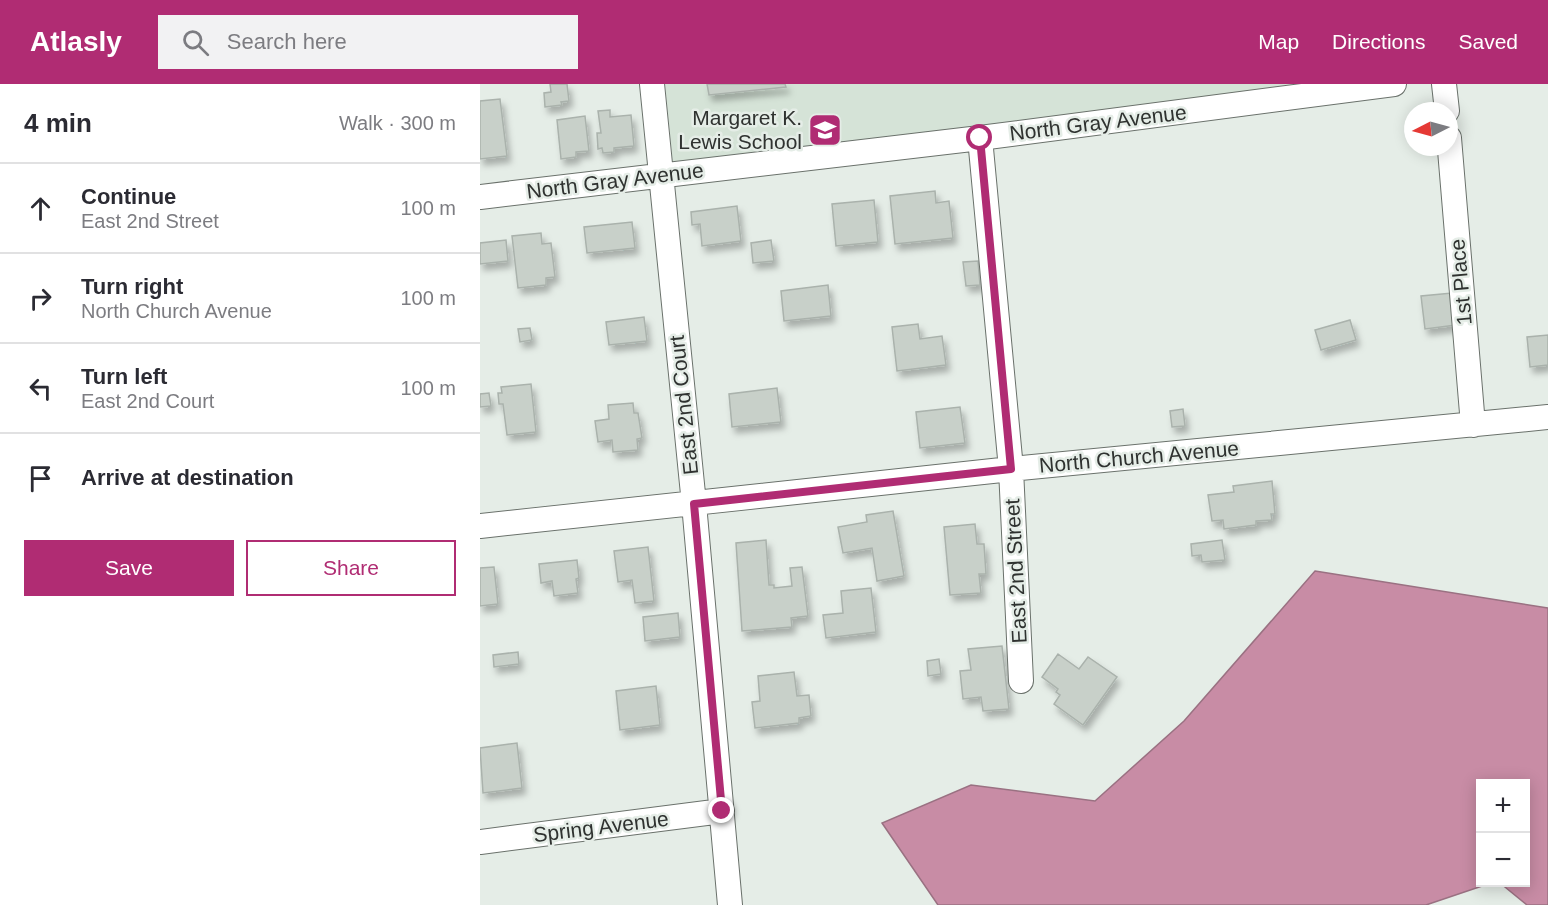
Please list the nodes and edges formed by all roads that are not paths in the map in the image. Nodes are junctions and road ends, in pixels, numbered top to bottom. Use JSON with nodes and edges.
{"nodes":[{"id":1,"x":652,"y":84,"type":"edge"},
{"id":2,"x":1394,"y":84,"type":"edge"},
{"id":3,"x":1444,"y":84,"type":"edge"},
{"id":4,"x":1446,"y":102,"type":"edge"},
{"id":5,"x":980,"y":138,"type":"junction"},
{"id":6,"x":1451,"y":156,"type":"edge"},
{"id":7,"x":661,"y":175,"type":"junction"},
{"id":8,"x":480,"y":197,"type":"edge"},
{"id":9,"x":1548,"y":417,"type":"edge"},
{"id":10,"x":1473,"y":425,"type":"junction"},
{"id":11,"x":1011,"y":469,"type":"junction"},
{"id":12,"x":694,"y":504,"type":"junction"},
{"id":13,"x":480,"y":526,"type":"edge"},
{"id":14,"x":1021,"y":681,"type":"dead end"},
{"id":15,"x":722,"y":811,"type":"junction"},
{"id":16,"x":480,"y":842,"type":"edge"},
{"id":17,"x":730,"y":905,"type":"edge"}],
"edges":[{"from":1,"to":7,"type":"street","name":"East 2nd Court"},
{"from":2,"to":5,"type":"street","name":"North Gray Avenue"},
{"from":3,"to":4,"type":"street"},
{"from":5,"to":7,"type":"street","name":"North Gray Avenue"},
{"from":5,"to":11,"type":"street","name":"East 2nd Street"},
{"from":6,"to":10,"type":"street","name":"1st Place"},
{"from":7,"to":8,"type":"street","name":"North Gray Avenue"},
{"from":7,"to":12,"type":"street","name":"East 2nd Court"},
{"from":9,"to":10,"type":"street","name":"North Church Avenue"},
{"from":10,"to":11,"type":"street","name":"North Church Avenue"},
{"from":11,"to":12,"type":"street","name":"North Church Avenue"},
{"from":11,"to":14,"type":"street","name":"East 2nd Street"},
{"from":12,"to":13,"type":"street","name":"North Church Avenue"},
{"from":12,"to":15,"type":"street","name":"East 2nd Court"},
{"from":15,"to":16,"type":"street","name":"Spring Avenue"},
{"from":15,"to":17,"type":"street","name":"East 2nd Court"}]}
